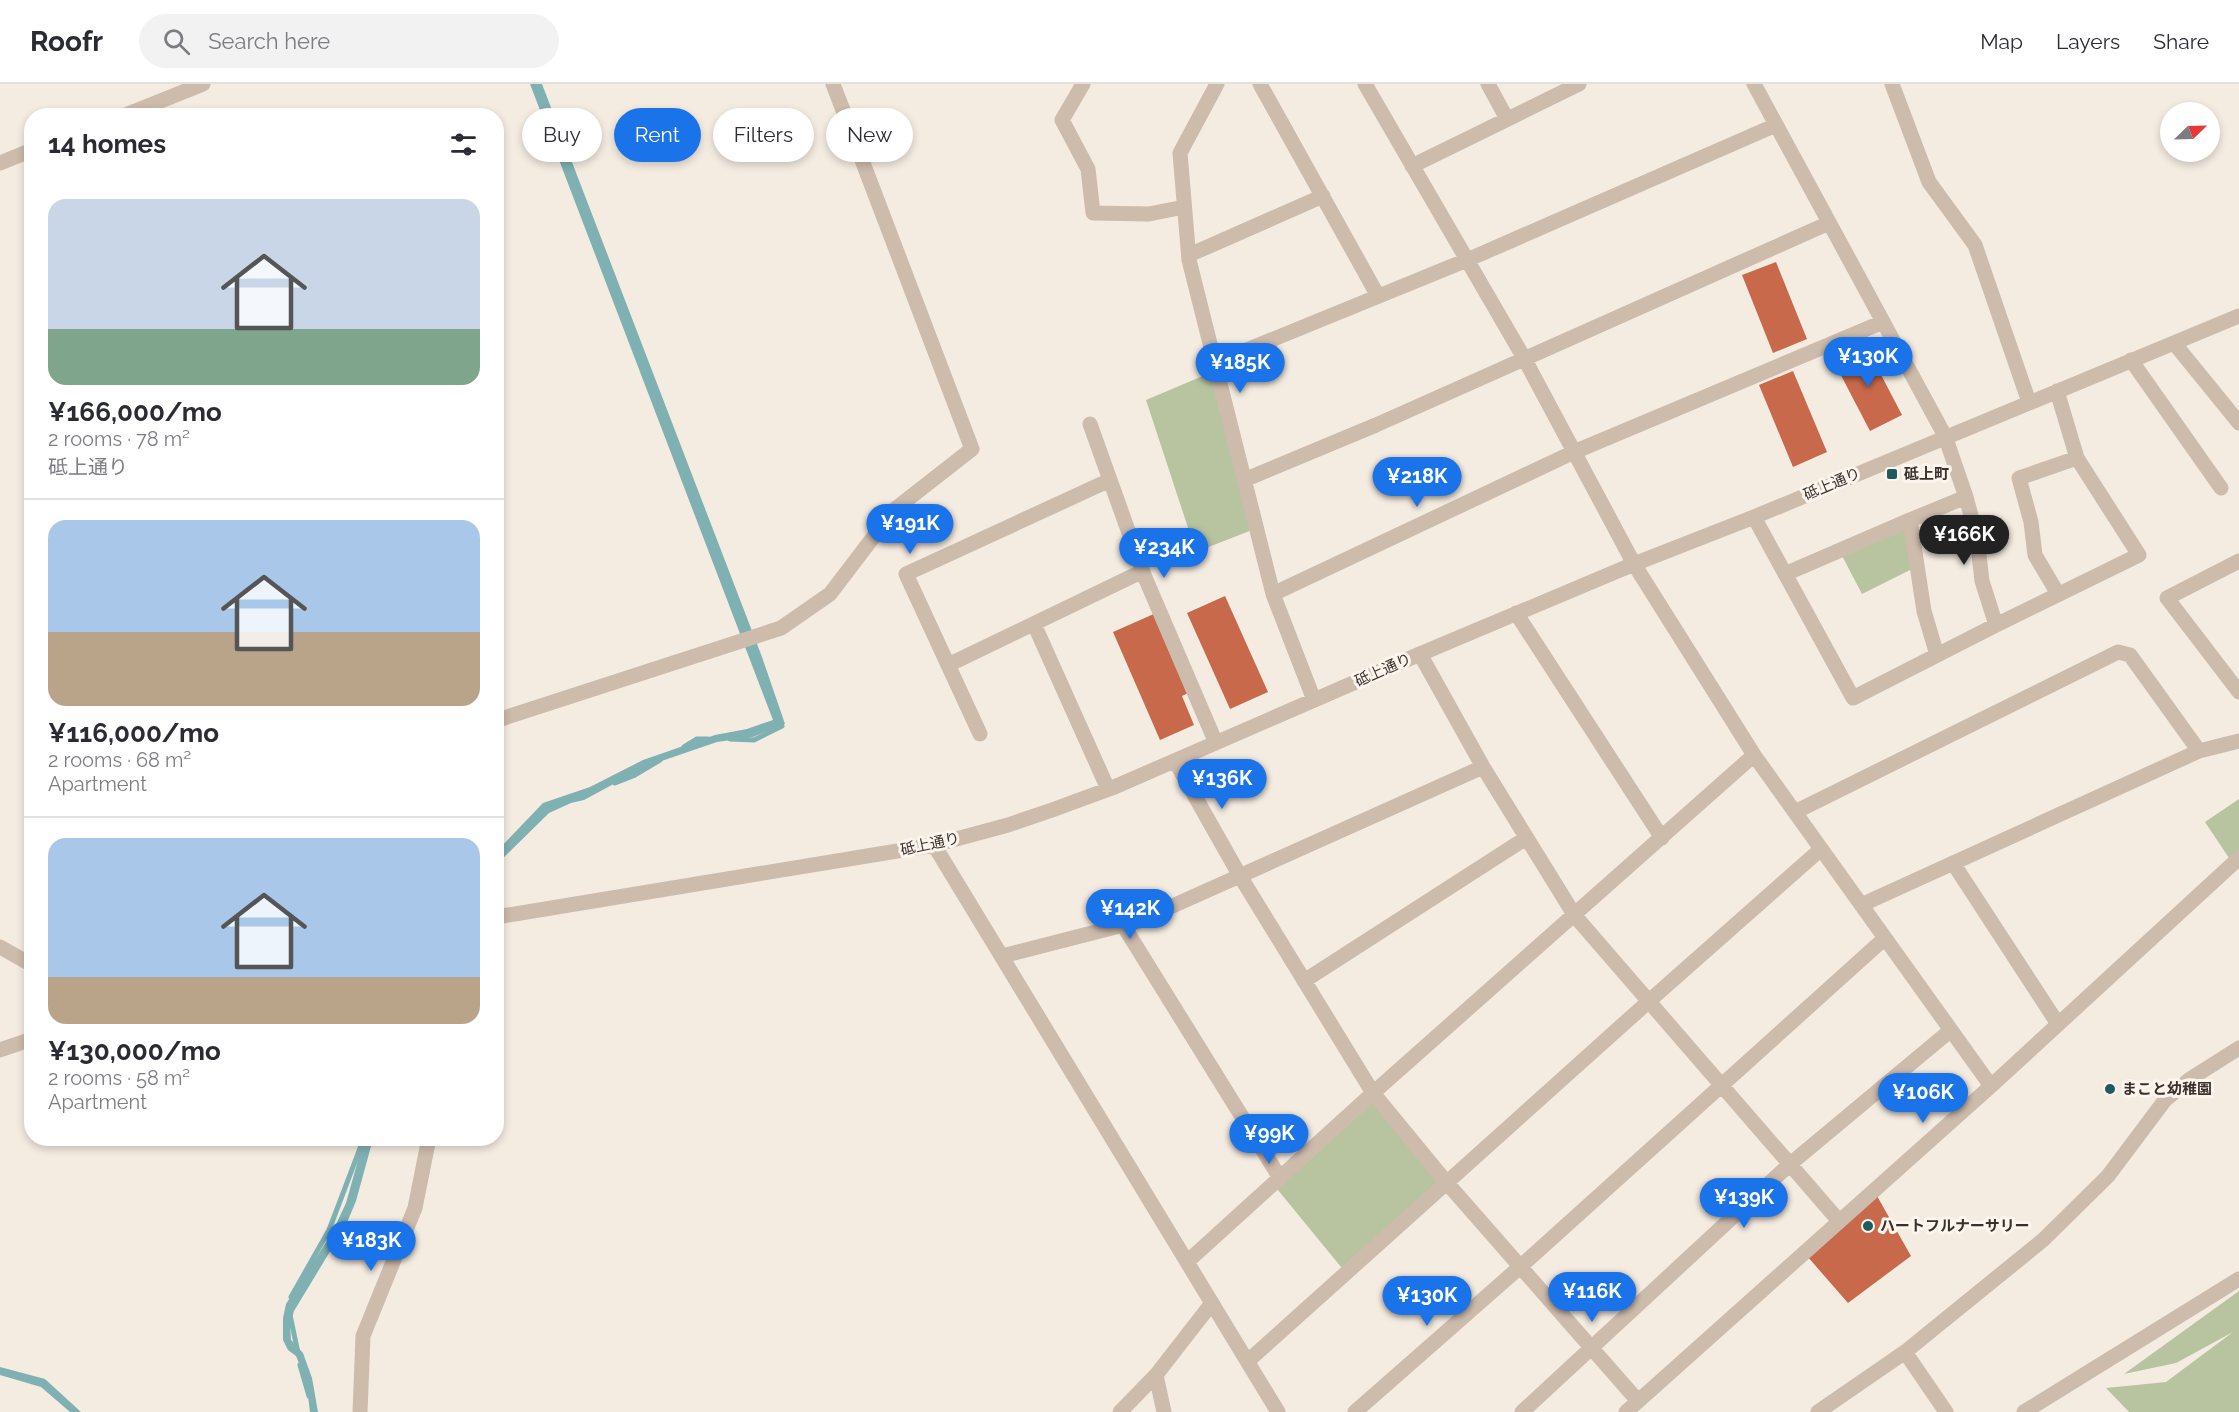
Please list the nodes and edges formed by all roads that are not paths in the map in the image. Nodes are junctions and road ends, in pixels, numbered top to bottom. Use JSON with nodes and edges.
{"nodes":[{"id":1,"x":203,"y":84,"type":"edge"},
{"id":2,"x":833,"y":84,"type":"edge"},
{"id":3,"x":1083,"y":84,"type":"edge"},
{"id":4,"x":1217,"y":84,"type":"edge"},
{"id":5,"x":1260,"y":84,"type":"edge"},
{"id":6,"x":1365,"y":84,"type":"edge"},
{"id":7,"x":1488,"y":84,"type":"edge"},
{"id":8,"x":1579,"y":84,"type":"edge"},
{"id":9,"x":1754,"y":84,"type":"edge"},
{"id":10,"x":1892,"y":84,"type":"edge"},
{"id":11,"x":143,"y":108,"type":"edge"},
{"id":12,"x":1507,"y":119,"type":"junction"},
{"id":13,"x":1776,"y":125,"type":"junction"},
{"id":14,"x":24,"y":153,"type":"edge"},
{"id":15,"x":0,"y":162,"type":"edge"},
{"id":16,"x":1412,"y":166,"type":"junction"},
{"id":17,"x":1323,"y":196,"type":"junction"},
{"id":18,"x":1184,"y":207,"type":"junction"},
{"id":19,"x":1829,"y":223,"type":"junction"},
{"id":20,"x":1189,"y":255,"type":"junction"},
{"id":21,"x":1467,"y":260,"type":"junction"},
{"id":22,"x":1378,"y":296,"type":"junction"},
{"id":23,"x":2239,"y":316,"type":"edge"},
{"id":24,"x":1883,"y":322,"type":"junction"},
{"id":25,"x":2174,"y":343,"type":"junction"},
{"id":26,"x":1524,"y":358,"type":"junction"},
{"id":27,"x":2131,"y":360,"type":"junction"},
{"id":28,"x":1215,"y":363,"type":"junction"},
{"id":29,"x":2057,"y":391,"type":"junction"},
{"id":30,"x":2029,"y":402,"type":"junction"},
{"id":31,"x":2239,"y":423,"type":"edge"},
{"id":32,"x":1090,"y":424,"type":"dead end"},
{"id":33,"x":1945,"y":436,"type":"junction"},
{"id":34,"x":1574,"y":452,"type":"junction"},
{"id":35,"x":2077,"y":458,"type":"junction"},
{"id":36,"x":1110,"y":480,"type":"junction"},
{"id":37,"x":1244,"y":480,"type":"junction"},
{"id":38,"x":2221,"y":488,"type":"dead end"},
{"id":39,"x":1966,"y":497,"type":"junction"},
{"id":40,"x":1754,"y":516,"type":"junction"},
{"id":41,"x":1910,"y":520,"type":"junction"},
{"id":42,"x":2239,"y":561,"type":"edge"},
{"id":43,"x":1634,"y":564,"type":"junction"},
{"id":44,"x":1143,"y":571,"type":"junction"},
{"id":45,"x":1785,"y":574,"type":"junction"},
{"id":46,"x":1274,"y":594,"type":"junction"},
{"id":47,"x":2058,"y":594,"type":"junction"},
{"id":48,"x":1516,"y":613,"type":"junction"},
{"id":49,"x":1034,"y":624,"type":"junction"},
{"id":50,"x":1996,"y":625,"type":"junction"},
{"id":51,"x":1420,"y":654,"type":"junction"},
{"id":52,"x":1937,"y":655,"type":"junction"},
{"id":53,"x":948,"y":665,"type":"junction"},
{"id":54,"x":2239,"y":692,"type":"edge"},
{"id":55,"x":1314,"y":700,"type":"junction"},
{"id":56,"x":504,"y":718,"type":"edge"},
{"id":57,"x":980,"y":734,"type":"dead end"},
{"id":58,"x":2239,"y":741,"type":"edge"},
{"id":59,"x":1216,"y":743,"type":"junction"},
{"id":60,"x":2199,"y":751,"type":"junction"},
{"id":61,"x":1754,"y":755,"type":"junction"},
{"id":62,"x":1175,"y":761,"type":"junction"},
{"id":63,"x":1483,"y":767,"type":"junction"},
{"id":64,"x":1108,"y":789,"type":"junction"},
{"id":65,"x":1795,"y":812,"type":"junction"},
{"id":66,"x":1526,"y":838,"type":"junction"},
{"id":67,"x":1662,"y":838,"type":"junction"},
{"id":68,"x":934,"y":845,"type":"junction"},
{"id":69,"x":1821,"y":849,"type":"junction"},
{"id":70,"x":2239,"y":858,"type":"edge"},
{"id":71,"x":1953,"y":863,"type":"junction"},
{"id":72,"x":1240,"y":876,"type":"junction"},
{"id":73,"x":1861,"y":905,"type":"junction"},
{"id":74,"x":504,"y":916,"type":"edge"},
{"id":75,"x":1575,"y":916,"type":"junction"},
{"id":76,"x":1123,"y":925,"type":"junction"},
{"id":77,"x":1885,"y":938,"type":"junction"},
{"id":78,"x":0,"y":947,"type":"edge"},
{"id":79,"x":1002,"y":956,"type":"junction"},
{"id":80,"x":24,"y":960,"type":"edge"},
{"id":81,"x":1305,"y":981,"type":"junction"},
{"id":82,"x":1648,"y":1002,"type":"junction"},
{"id":83,"x":2058,"y":1024,"type":"junction"},
{"id":84,"x":1951,"y":1030,"type":"junction"},
{"id":85,"x":24,"y":1042,"type":"edge"},
{"id":86,"x":2239,"y":1048,"type":"edge"},
{"id":87,"x":0,"y":1050,"type":"edge"},
{"id":88,"x":1991,"y":1086,"type":"junction"},
{"id":89,"x":1721,"y":1087,"type":"junction"},
{"id":90,"x":1373,"y":1093,"type":"junction"},
{"id":91,"x":427,"y":1146,"type":"edge"},
{"id":92,"x":1789,"y":1165,"type":"junction"},
{"id":93,"x":1280,"y":1178,"type":"junction"},
{"id":94,"x":1447,"y":1183,"type":"junction"},
{"id":95,"x":1839,"y":1221,"type":"junction"},
{"id":96,"x":1187,"y":1262,"type":"junction"},
{"id":97,"x":1521,"y":1266,"type":"junction"},
{"id":98,"x":2239,"y":1279,"type":"edge"},
{"id":99,"x":1212,"y":1303,"type":"junction"},
{"id":100,"x":1591,"y":1348,"type":"junction"},
{"id":101,"x":1905,"y":1352,"type":"junction"},
{"id":102,"x":1248,"y":1361,"type":"junction"},
{"id":103,"x":1156,"y":1375,"type":"junction"},
{"id":104,"x":1638,"y":1401,"type":"junction"},
{"id":105,"x":2035,"y":1409,"type":"edge"},
{"id":106,"x":360,"y":1412,"type":"edge"},
{"id":107,"x":1120,"y":1412,"type":"edge"},
{"id":108,"x":1164,"y":1412,"type":"edge"},
{"id":109,"x":1278,"y":1412,"type":"edge"},
{"id":110,"x":1355,"y":1412,"type":"edge"},
{"id":111,"x":1522,"y":1412,"type":"edge"},
{"id":112,"x":1626,"y":1412,"type":"edge"},
{"id":113,"x":1818,"y":1412,"type":"edge"},
{"id":114,"x":1946,"y":1412,"type":"edge"}],
"edges":[{"from":1,"to":11,"type":"street"},
{"from":2,"to":56,"type":"street"},
{"from":3,"to":18,"type":"street"},
{"from":4,"to":18,"type":"street"},
{"from":5,"to":17,"type":"street"},
{"from":6,"to":16,"type":"street"},
{"from":7,"to":12,"type":"street"},
{"from":8,"to":12,"type":"street"},
{"from":9,"to":13,"type":"street"},
{"from":10,"to":30,"type":"street"},
{"from":12,"to":16,"type":"street"},
{"from":13,"to":19,"type":"street"},
{"from":13,"to":21,"type":"street"},
{"from":14,"to":15,"type":"street"},
{"from":16,"to":21,"type":"street"},
{"from":17,"to":20,"type":"street"},
{"from":17,"to":22,"type":"street"},
{"from":18,"to":20,"type":"street"},
{"from":19,"to":24,"type":"street"},
{"from":19,"to":26,"type":"street"},
{"from":20,"to":28,"type":"street"},
{"from":21,"to":22,"type":"street"},
{"from":21,"to":26,"type":"street"},
{"from":22,"to":28,"type":"street"},
{"from":23,"to":25,"type":"street","name":"砥上通り"},
{"from":24,"to":33,"type":"street"},
{"from":24,"to":34,"type":"street"},
{"from":25,"to":27,"type":"street","name":"砥上通り"},
{"from":25,"to":31,"type":"street"},
{"from":26,"to":34,"type":"street"},
{"from":26,"to":37,"type":"street"},
{"from":27,"to":29,"type":"street","name":"砥上通り"},
{"from":27,"to":38,"type":"street"},
{"from":28,"to":37,"type":"street"},
{"from":29,"to":30,"type":"street","name":"砥上通り"},
{"from":29,"to":35,"type":"street"},
{"from":30,"to":33,"type":"street","name":"砥上通り"},
{"from":32,"to":36,"type":"street"},
{"from":33,"to":39,"type":"street"},
{"from":33,"to":40,"type":"street","name":"砥上通り"},
{"from":34,"to":43,"type":"street"},
{"from":34,"to":46,"type":"street"},
{"from":35,"to":47,"type":"street"},
{"from":35,"to":47,"type":"street"},
{"from":36,"to":44,"type":"street"},
{"from":36,"to":53,"type":"street"},
{"from":37,"to":46,"type":"street"},
{"from":39,"to":41,"type":"street"},
{"from":39,"to":50,"type":"street"},
{"from":40,"to":43,"type":"street","name":"砥上通り"},
{"from":40,"to":45,"type":"street"},
{"from":41,"to":45,"type":"street"},
{"from":41,"to":52,"type":"street"},
{"from":42,"to":54,"type":"street"},
{"from":43,"to":48,"type":"street","name":"砥上通り"},
{"from":43,"to":61,"type":"street"},
{"from":44,"to":49,"type":"street"},
{"from":44,"to":59,"type":"street"},
{"from":45,"to":52,"type":"street"},
{"from":46,"to":55,"type":"street"},
{"from":47,"to":50,"type":"street"},
{"from":48,"to":51,"type":"street","name":"砥上通り"},
{"from":48,"to":67,"type":"street"},
{"from":49,"to":53,"type":"street"},
{"from":49,"to":64,"type":"street"},
{"from":50,"to":52,"type":"street"},
{"from":51,"to":55,"type":"street","name":"砥上通り"},
{"from":51,"to":63,"type":"street"},
{"from":53,"to":57,"type":"street"},
{"from":55,"to":59,"type":"street","name":"砥上通り"},
{"from":58,"to":60,"type":"street"},
{"from":59,"to":62,"type":"street","name":"砥上通り"},
{"from":60,"to":65,"type":"street"},
{"from":60,"to":71,"type":"street"},
{"from":61,"to":65,"type":"street"},
{"from":61,"to":67,"type":"street"},
{"from":62,"to":64,"type":"street","name":"砥上通り"},
{"from":62,"to":72,"type":"street"},
{"from":63,"to":66,"type":"street"},
{"from":63,"to":72,"type":"street"},
{"from":64,"to":68,"type":"street","name":"砥上通り"},
{"from":65,"to":69,"type":"street"},
{"from":66,"to":75,"type":"street"},
{"from":66,"to":81,"type":"street"},
{"from":67,"to":75,"type":"street"},
{"from":68,"to":74,"type":"street","name":"砥上通り"},
{"from":68,"to":79,"type":"street"},
{"from":69,"to":73,"type":"street"},
{"from":69,"to":82,"type":"street"},
{"from":70,"to":83,"type":"street"},
{"from":71,"to":73,"type":"street"},
{"from":71,"to":83,"type":"street"},
{"from":72,"to":76,"type":"street"},
{"from":72,"to":81,"type":"street"},
{"from":73,"to":77,"type":"street"},
{"from":75,"to":82,"type":"street"},
{"from":75,"to":90,"type":"street"},
{"from":76,"to":79,"type":"street"},
{"from":76,"to":93,"type":"street"},
{"from":77,"to":84,"type":"street"},
{"from":77,"to":89,"type":"street"},
{"from":78,"to":80,"type":"street"},
{"from":79,"to":96,"type":"street"},
{"from":81,"to":90,"type":"street"},
{"from":82,"to":89,"type":"street"},
{"from":82,"to":94,"type":"street"},
{"from":83,"to":88,"type":"street"},
{"from":84,"to":88,"type":"street"},
{"from":84,"to":92,"type":"street"},
{"from":85,"to":87,"type":"street"},
{"from":86,"to":101,"type":"street"},
{"from":88,"to":95,"type":"street"},
{"from":89,"to":92,"type":"street"},
{"from":89,"to":97,"type":"street"},
{"from":90,"to":93,"type":"street"},
{"from":90,"to":94,"type":"street"},
{"from":91,"to":106,"type":"street"},
{"from":92,"to":95,"type":"street"},
{"from":92,"to":100,"type":"street"},
{"from":93,"to":96,"type":"street"},
{"from":94,"to":97,"type":"street"},
{"from":94,"to":102,"type":"street"},
{"from":95,"to":104,"type":"street"},
{"from":96,"to":99,"type":"street"},
{"from":97,"to":100,"type":"street"},
{"from":97,"to":110,"type":"street"},
{"from":98,"to":105,"type":"street"},
{"from":99,"to":102,"type":"street"},
{"from":99,"to":103,"type":"street"},
{"from":100,"to":104,"type":"street"},
{"from":100,"to":111,"type":"street"},
{"from":101,"to":113,"type":"street"},
{"from":101,"to":114,"type":"street"},
{"from":102,"to":109,"type":"street"},
{"from":103,"to":107,"type":"street"},
{"from":103,"to":108,"type":"street"},
{"from":104,"to":112,"type":"street"}]}
